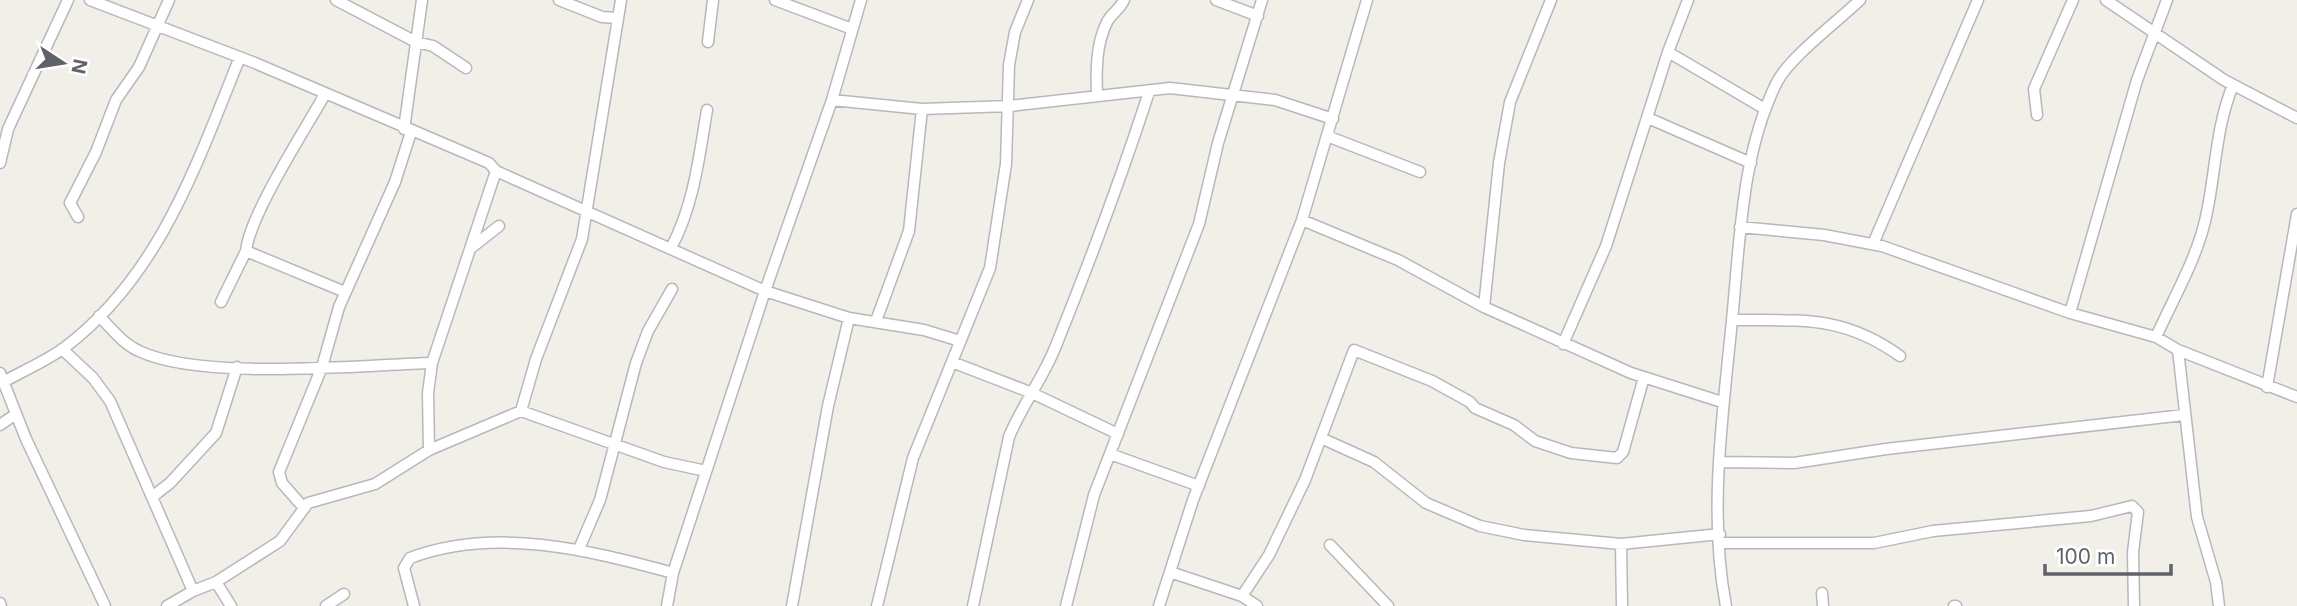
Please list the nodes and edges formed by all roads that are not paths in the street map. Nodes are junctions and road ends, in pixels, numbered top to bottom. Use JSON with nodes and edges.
{"nodes":[{"id":1,"x":68,"y":0,"type":"edge"},
{"id":2,"x":90,"y":0,"type":"edge"},
{"id":3,"x":169,"y":0,"type":"edge"},
{"id":4,"x":337,"y":0,"type":"edge"},
{"id":5,"x":422,"y":0,"type":"edge"},
{"id":6,"x":559,"y":0,"type":"edge"},
{"id":7,"x":621,"y":0,"type":"edge"},
{"id":8,"x":713,"y":0,"type":"edge"},
{"id":9,"x":775,"y":0,"type":"edge"},
{"id":10,"x":861,"y":0,"type":"edge"},
{"id":11,"x":1028,"y":0,"type":"edge"},
{"id":12,"x":1124,"y":0,"type":"edge"},
{"id":13,"x":1216,"y":0,"type":"edge"},
{"id":14,"x":1262,"y":0,"type":"edge"},
{"id":15,"x":1367,"y":0,"type":"edge"},
{"id":16,"x":1551,"y":0,"type":"edge"},
{"id":17,"x":1688,"y":0,"type":"edge"},
{"id":18,"x":1860,"y":0,"type":"edge"},
{"id":19,"x":1978,"y":0,"type":"edge"},
{"id":20,"x":2073,"y":0,"type":"edge"},
{"id":21,"x":2106,"y":0,"type":"edge"},
{"id":22,"x":2168,"y":0,"type":"edge"},
{"id":23,"x":1258,"y":16,"type":"junction"},
{"id":24,"x":618,"y":18,"type":"junction"},
{"id":25,"x":158,"y":27,"type":"junction"},
{"id":26,"x":852,"y":29,"type":"junction"},
{"id":27,"x":2154,"y":32,"type":"junction"},
{"id":28,"x":416,"y":42,"type":"junction"},
{"id":29,"x":708,"y":42,"type":"dead end"},
{"id":30,"x":1668,"y":52,"type":"junction"},
{"id":31,"x":240,"y":57,"type":"junction"},
{"id":32,"x":466,"y":68,"type":"dead end"},
{"id":33,"x":2233,"y":85,"type":"junction"},
{"id":34,"x":1149,"y":92,"type":"junction"},
{"id":35,"x":325,"y":94,"type":"junction"},
{"id":36,"x":1097,"y":94,"type":"junction"},
{"id":37,"x":1233,"y":94,"type":"junction"},
{"id":38,"x":832,"y":100,"type":"junction"},
{"id":39,"x":1010,"y":106,"type":"junction"},
{"id":40,"x":922,"y":109,"type":"junction"},
{"id":41,"x":1765,"y":109,"type":"junction"},
{"id":42,"x":707,"y":110,"type":"dead end"},
{"id":43,"x":2037,"y":115,"type":"dead end"},
{"id":44,"x":1648,"y":118,"type":"junction"},
{"id":45,"x":2297,"y":118,"type":"edge"},
{"id":46,"x":1332,"y":119,"type":"junction"},
{"id":47,"x":407,"y":130,"type":"junction"},
{"id":48,"x":1327,"y":136,"type":"junction"},
{"id":49,"x":0,"y":163,"type":"edge"},
{"id":50,"x":1751,"y":163,"type":"junction"},
{"id":51,"x":495,"y":171,"type":"junction"},
{"id":52,"x":1420,"y":172,"type":"dead end"},
{"id":53,"x":587,"y":212,"type":"junction"},
{"id":54,"x":2297,"y":214,"type":"edge"},
{"id":55,"x":78,"y":217,"type":"dead end"},
{"id":56,"x":1301,"y":220,"type":"junction"},
{"id":57,"x":499,"y":226,"type":"dead end"},
{"id":58,"x":1740,"y":227,"type":"junction"},
{"id":59,"x":1874,"y":244,"type":"junction"},
{"id":60,"x":671,"y":248,"type":"junction"},
{"id":61,"x":471,"y":249,"type":"junction"},
{"id":62,"x":246,"y":251,"type":"junction"},
{"id":63,"x":672,"y":289,"type":"dead end"},
{"id":64,"x":765,"y":291,"type":"junction"},
{"id":65,"x":345,"y":292,"type":"junction"},
{"id":66,"x":221,"y":302,"type":"dead end"},
{"id":67,"x":1485,"y":307,"type":"junction"},
{"id":68,"x":2070,"y":313,"type":"junction"},
{"id":69,"x":99,"y":316,"type":"junction"},
{"id":70,"x":849,"y":318,"type":"junction"},
{"id":71,"x":1732,"y":320,"type":"junction"},
{"id":72,"x":876,"y":321,"type":"junction"},
{"id":73,"x":2155,"y":337,"type":"junction"},
{"id":74,"x":960,"y":341,"type":"junction"},
{"id":75,"x":1563,"y":344,"type":"junction"},
{"id":76,"x":62,"y":349,"type":"junction"},
{"id":77,"x":2178,"y":350,"type":"junction"},
{"id":78,"x":1900,"y":356,"type":"dead end"},
{"id":79,"x":952,"y":362,"type":"junction"},
{"id":80,"x":432,"y":363,"type":"junction"},
{"id":81,"x":322,"y":366,"type":"junction"},
{"id":82,"x":237,"y":367,"type":"junction"},
{"id":83,"x":2,"y":377,"type":"edge"},
{"id":84,"x":1644,"y":377,"type":"junction"},
{"id":85,"x":2267,"y":387,"type":"junction"},
{"id":86,"x":1032,"y":393,"type":"junction"},
{"id":87,"x":2297,"y":397,"type":"edge"},
{"id":88,"x":1722,"y":402,"type":"junction"},
{"id":89,"x":521,"y":411,"type":"junction"},
{"id":90,"x":16,"y":414,"type":"junction"},
{"id":91,"x":2184,"y":415,"type":"junction"},
{"id":92,"x":0,"y":425,"type":"edge"},
{"id":93,"x":1118,"y":433,"type":"junction"},
{"id":94,"x":1321,"y":438,"type":"junction"},
{"id":95,"x":617,"y":444,"type":"junction"},
{"id":96,"x":429,"y":450,"type":"junction"},
{"id":97,"x":1110,"y":454,"type":"junction"},
{"id":98,"x":1720,"y":462,"type":"junction"},
{"id":99,"x":706,"y":471,"type":"junction"},
{"id":100,"x":1199,"y":486,"type":"junction"},
{"id":101,"x":152,"y":497,"type":"junction"},
{"id":102,"x":304,"y":508,"type":"junction"},
{"id":103,"x":1720,"y":539,"type":"junction"},
{"id":104,"x":1621,"y":544,"type":"junction"},
{"id":105,"x":1330,"y":545,"type":"dead end"},
{"id":106,"x":579,"y":548,"type":"junction"},
{"id":107,"x":1170,"y":572,"type":"junction"},
{"id":108,"x":673,"y":573,"type":"junction"},
{"id":109,"x":216,"y":582,"type":"junction"},
{"id":110,"x":193,"y":591,"type":"junction"},
{"id":111,"x":1822,"y":593,"type":"dead end"},
{"id":112,"x":344,"y":594,"type":"dead end"},
{"id":113,"x":1242,"y":596,"type":"junction"},
{"id":114,"x":105,"y":606,"type":"edge"},
{"id":115,"x":167,"y":606,"type":"edge"},
{"id":116,"x":231,"y":606,"type":"edge"},
{"id":117,"x":326,"y":606,"type":"edge"},
{"id":118,"x":414,"y":606,"type":"edge"},
{"id":119,"x":667,"y":606,"type":"edge"},
{"id":120,"x":792,"y":606,"type":"edge"},
{"id":121,"x":877,"y":606,"type":"edge"},
{"id":122,"x":973,"y":606,"type":"edge"},
{"id":123,"x":1066,"y":606,"type":"edge"},
{"id":124,"x":1159,"y":606,"type":"edge"},
{"id":125,"x":1257,"y":606,"type":"edge"},
{"id":126,"x":1388,"y":606,"type":"edge"},
{"id":127,"x":1622,"y":606,"type":"edge"},
{"id":128,"x":1726,"y":606,"type":"edge"},
{"id":129,"x":1823,"y":606,"type":"edge"},
{"id":130,"x":2134,"y":606,"type":"edge"},
{"id":131,"x":2219,"y":606,"type":"edge"}],
"edges":[{"from":1,"to":49,"type":"street"},
{"from":2,"to":25,"type":"street"},
{"from":3,"to":25,"type":"street"},
{"from":4,"to":28,"type":"street"},
{"from":5,"to":28,"type":"street"},
{"from":6,"to":24,"type":"street"},
{"from":7,"to":24,"type":"street"},
{"from":8,"to":29,"type":"street"},
{"from":9,"to":26,"type":"street"},
{"from":10,"to":26,"type":"street"},
{"from":11,"to":39,"type":"street"},
{"from":12,"to":36,"type":"street"},
{"from":13,"to":23,"type":"street"},
{"from":14,"to":23,"type":"street"},
{"from":15,"to":46,"type":"street"},
{"from":16,"to":67,"type":"street"},
{"from":17,"to":30,"type":"street"},
{"from":18,"to":41,"type":"street"},
{"from":19,"to":59,"type":"street"},
{"from":20,"to":43,"type":"street"},
{"from":21,"to":27,"type":"street"},
{"from":22,"to":27,"type":"street"},
{"from":23,"to":37,"type":"street"},
{"from":24,"to":53,"type":"street"},
{"from":25,"to":31,"type":"street"},
{"from":25,"to":55,"type":"street"},
{"from":26,"to":38,"type":"street"},
{"from":27,"to":33,"type":"street"},
{"from":27,"to":68,"type":"street"},
{"from":28,"to":32,"type":"street"},
{"from":28,"to":47,"type":"street"},
{"from":30,"to":41,"type":"street"},
{"from":30,"to":44,"type":"street"},
{"from":31,"to":35,"type":"street"},
{"from":31,"to":69,"type":"street"},
{"from":33,"to":45,"type":"street"},
{"from":33,"to":73,"type":"street"},
{"from":34,"to":36,"type":"street"},
{"from":34,"to":37,"type":"street"},
{"from":34,"to":86,"type":"street"},
{"from":35,"to":47,"type":"street"},
{"from":35,"to":62,"type":"street"},
{"from":36,"to":39,"type":"street"},
{"from":37,"to":46,"type":"street"},
{"from":37,"to":93,"type":"street"},
{"from":38,"to":40,"type":"street"},
{"from":38,"to":64,"type":"street"},
{"from":39,"to":40,"type":"street"},
{"from":39,"to":74,"type":"street"},
{"from":40,"to":72,"type":"street"},
{"from":41,"to":50,"type":"street"},
{"from":42,"to":60,"type":"street"},
{"from":44,"to":50,"type":"street"},
{"from":44,"to":75,"type":"street"},
{"from":46,"to":48,"type":"street"},
{"from":47,"to":51,"type":"street"},
{"from":47,"to":65,"type":"street"},
{"from":48,"to":52,"type":"street"},
{"from":48,"to":56,"type":"street"},
{"from":50,"to":58,"type":"street"},
{"from":51,"to":53,"type":"street"},
{"from":51,"to":61,"type":"street"},
{"from":53,"to":60,"type":"street"},
{"from":53,"to":89,"type":"street"},
{"from":54,"to":85,"type":"street"},
{"from":56,"to":67,"type":"street"},
{"from":56,"to":100,"type":"street"},
{"from":57,"to":61,"type":"street"},
{"from":58,"to":59,"type":"street"},
{"from":58,"to":71,"type":"street"},
{"from":59,"to":68,"type":"street"},
{"from":60,"to":64,"type":"street"},
{"from":61,"to":80,"type":"street"},
{"from":62,"to":65,"type":"street"},
{"from":62,"to":66,"type":"street"},
{"from":63,"to":95,"type":"street"},
{"from":64,"to":70,"type":"street"},
{"from":64,"to":99,"type":"street"},
{"from":65,"to":81,"type":"street"},
{"from":67,"to":75,"type":"street"},
{"from":68,"to":73,"type":"street"},
{"from":69,"to":76,"type":"street"},
{"from":69,"to":82,"type":"street"},
{"from":70,"to":72,"type":"street"},
{"from":70,"to":120,"type":"street"},
{"from":71,"to":78,"type":"street"},
{"from":71,"to":88,"type":"street"},
{"from":72,"to":74,"type":"street"},
{"from":73,"to":77,"type":"street"},
{"from":74,"to":79,"type":"street"},
{"from":75,"to":84,"type":"street"},
{"from":76,"to":83,"type":"street"},
{"from":76,"to":101,"type":"street"},
{"from":77,"to":85,"type":"street"},
{"from":77,"to":91,"type":"street"},
{"from":79,"to":86,"type":"street"},
{"from":79,"to":121,"type":"street"},
{"from":80,"to":81,"type":"street"},
{"from":80,"to":96,"type":"street"},
{"from":81,"to":82,"type":"street"},
{"from":81,"to":102,"type":"street"},
{"from":82,"to":101,"type":"street"},
{"from":83,"to":90,"type":"street"},
{"from":84,"to":88,"type":"street"},
{"from":84,"to":94,"type":"street"},
{"from":85,"to":87,"type":"street"},
{"from":86,"to":93,"type":"street"},
{"from":86,"to":122,"type":"street"},
{"from":88,"to":98,"type":"street"},
{"from":89,"to":95,"type":"street"},
{"from":89,"to":96,"type":"street"},
{"from":90,"to":92,"type":"street"},
{"from":90,"to":114,"type":"street"},
{"from":91,"to":98,"type":"street"},
{"from":91,"to":131,"type":"street"},
{"from":93,"to":97,"type":"street"},
{"from":94,"to":104,"type":"street"},
{"from":94,"to":113,"type":"street"},
{"from":95,"to":99,"type":"street"},
{"from":95,"to":106,"type":"street"},
{"from":96,"to":102,"type":"street"},
{"from":97,"to":100,"type":"street"},
{"from":97,"to":123,"type":"street"},
{"from":98,"to":103,"type":"street"},
{"from":99,"to":108,"type":"street"},
{"from":100,"to":107,"type":"street"},
{"from":101,"to":110,"type":"street"},
{"from":102,"to":109,"type":"street"},
{"from":103,"to":104,"type":"street"},
{"from":103,"to":128,"type":"street"},
{"from":103,"to":130,"type":"street"},
{"from":104,"to":127,"type":"street"},
{"from":105,"to":126,"type":"street"},
{"from":106,"to":108,"type":"street"},
{"from":106,"to":118,"type":"street"},
{"from":107,"to":113,"type":"street"},
{"from":107,"to":124,"type":"street"},
{"from":108,"to":119,"type":"street"},
{"from":109,"to":110,"type":"street"},
{"from":109,"to":116,"type":"street"},
{"from":110,"to":115,"type":"street"},
{"from":111,"to":129,"type":"street"},
{"from":112,"to":117,"type":"street"},
{"from":113,"to":125,"type":"street"}]}
